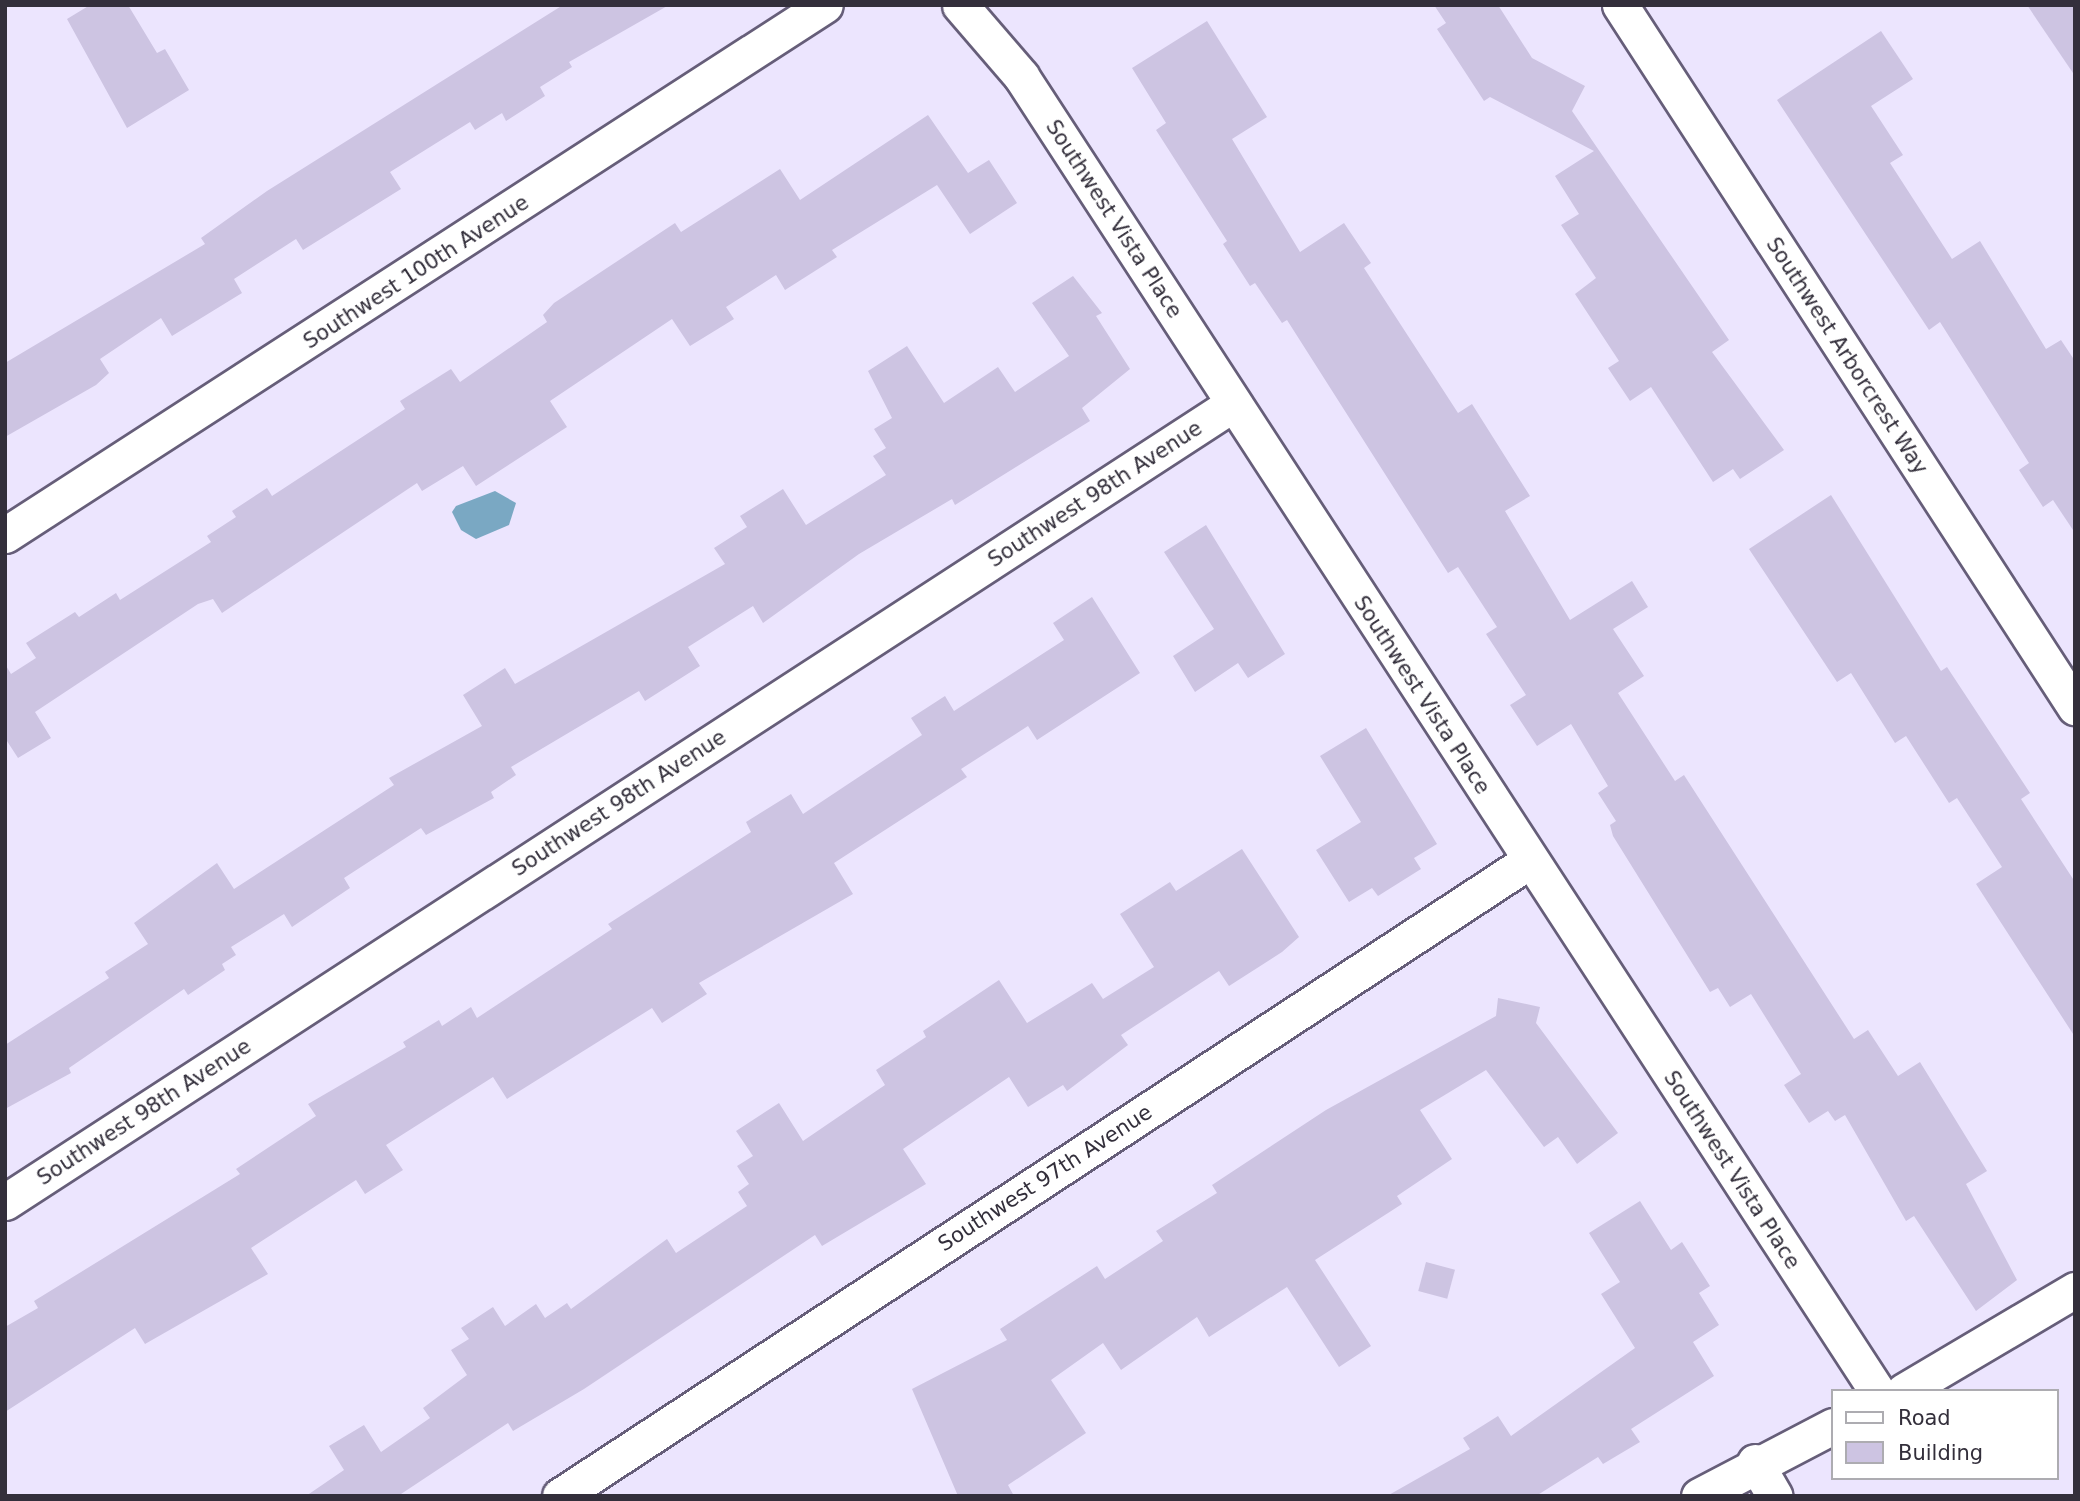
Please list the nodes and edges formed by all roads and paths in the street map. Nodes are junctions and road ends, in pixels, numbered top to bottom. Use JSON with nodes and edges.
{"nodes":[{"id":1,"x":825,"y":5,"type":"edge"},
{"id":2,"x":960,"y":5,"type":"edge"},
{"id":3,"x":1620,"y":5,"type":"edge"},
{"id":4,"x":1233,"y":404,"type":"junction"},
{"id":5,"x":5,"y":535,"type":"edge"},
{"id":6,"x":2075,"y":706,"type":"edge"},
{"id":7,"x":1529,"y":861,"type":"junction"},
{"id":8,"x":5,"y":1202,"type":"edge"},
{"id":9,"x":2075,"y":1290,"type":"edge"},
{"id":10,"x":1876,"y":1389,"type":"edge"},
{"id":11,"x":1907,"y":1389,"type":"edge"},
{"id":12,"x":1832,"y":1426,"type":"edge"},
{"id":13,"x":1755,"y":1462,"type":"junction"},
{"id":14,"x":560,"y":1496,"type":"edge"},
{"id":15,"x":1699,"y":1496,"type":"edge"},
{"id":16,"x":1775,"y":1496,"type":"edge"}],
"edges":[{"from":1,"to":5,"type":"street","name":"Southwest 100th Avenue"},
{"from":2,"to":4,"type":"street","name":"Southwest Vista Place"},
{"from":3,"to":6,"type":"street","name":"Southwest Arborcrest Way"},
{"from":4,"to":7,"type":"street","name":"Southwest Vista Place"},
{"from":4,"to":8,"type":"street","name":"Southwest 98th Avenue"},
{"from":7,"to":10,"type":"street","name":"Southwest Vista Place"},
{"from":7,"to":14,"type":"street","name":"Southwest 97th Avenue"},
{"from":9,"to":11,"type":"street"},
{"from":12,"to":13,"type":"street"},
{"from":13,"to":15,"type":"street"},
{"from":13,"to":16,"type":"street"}]}
